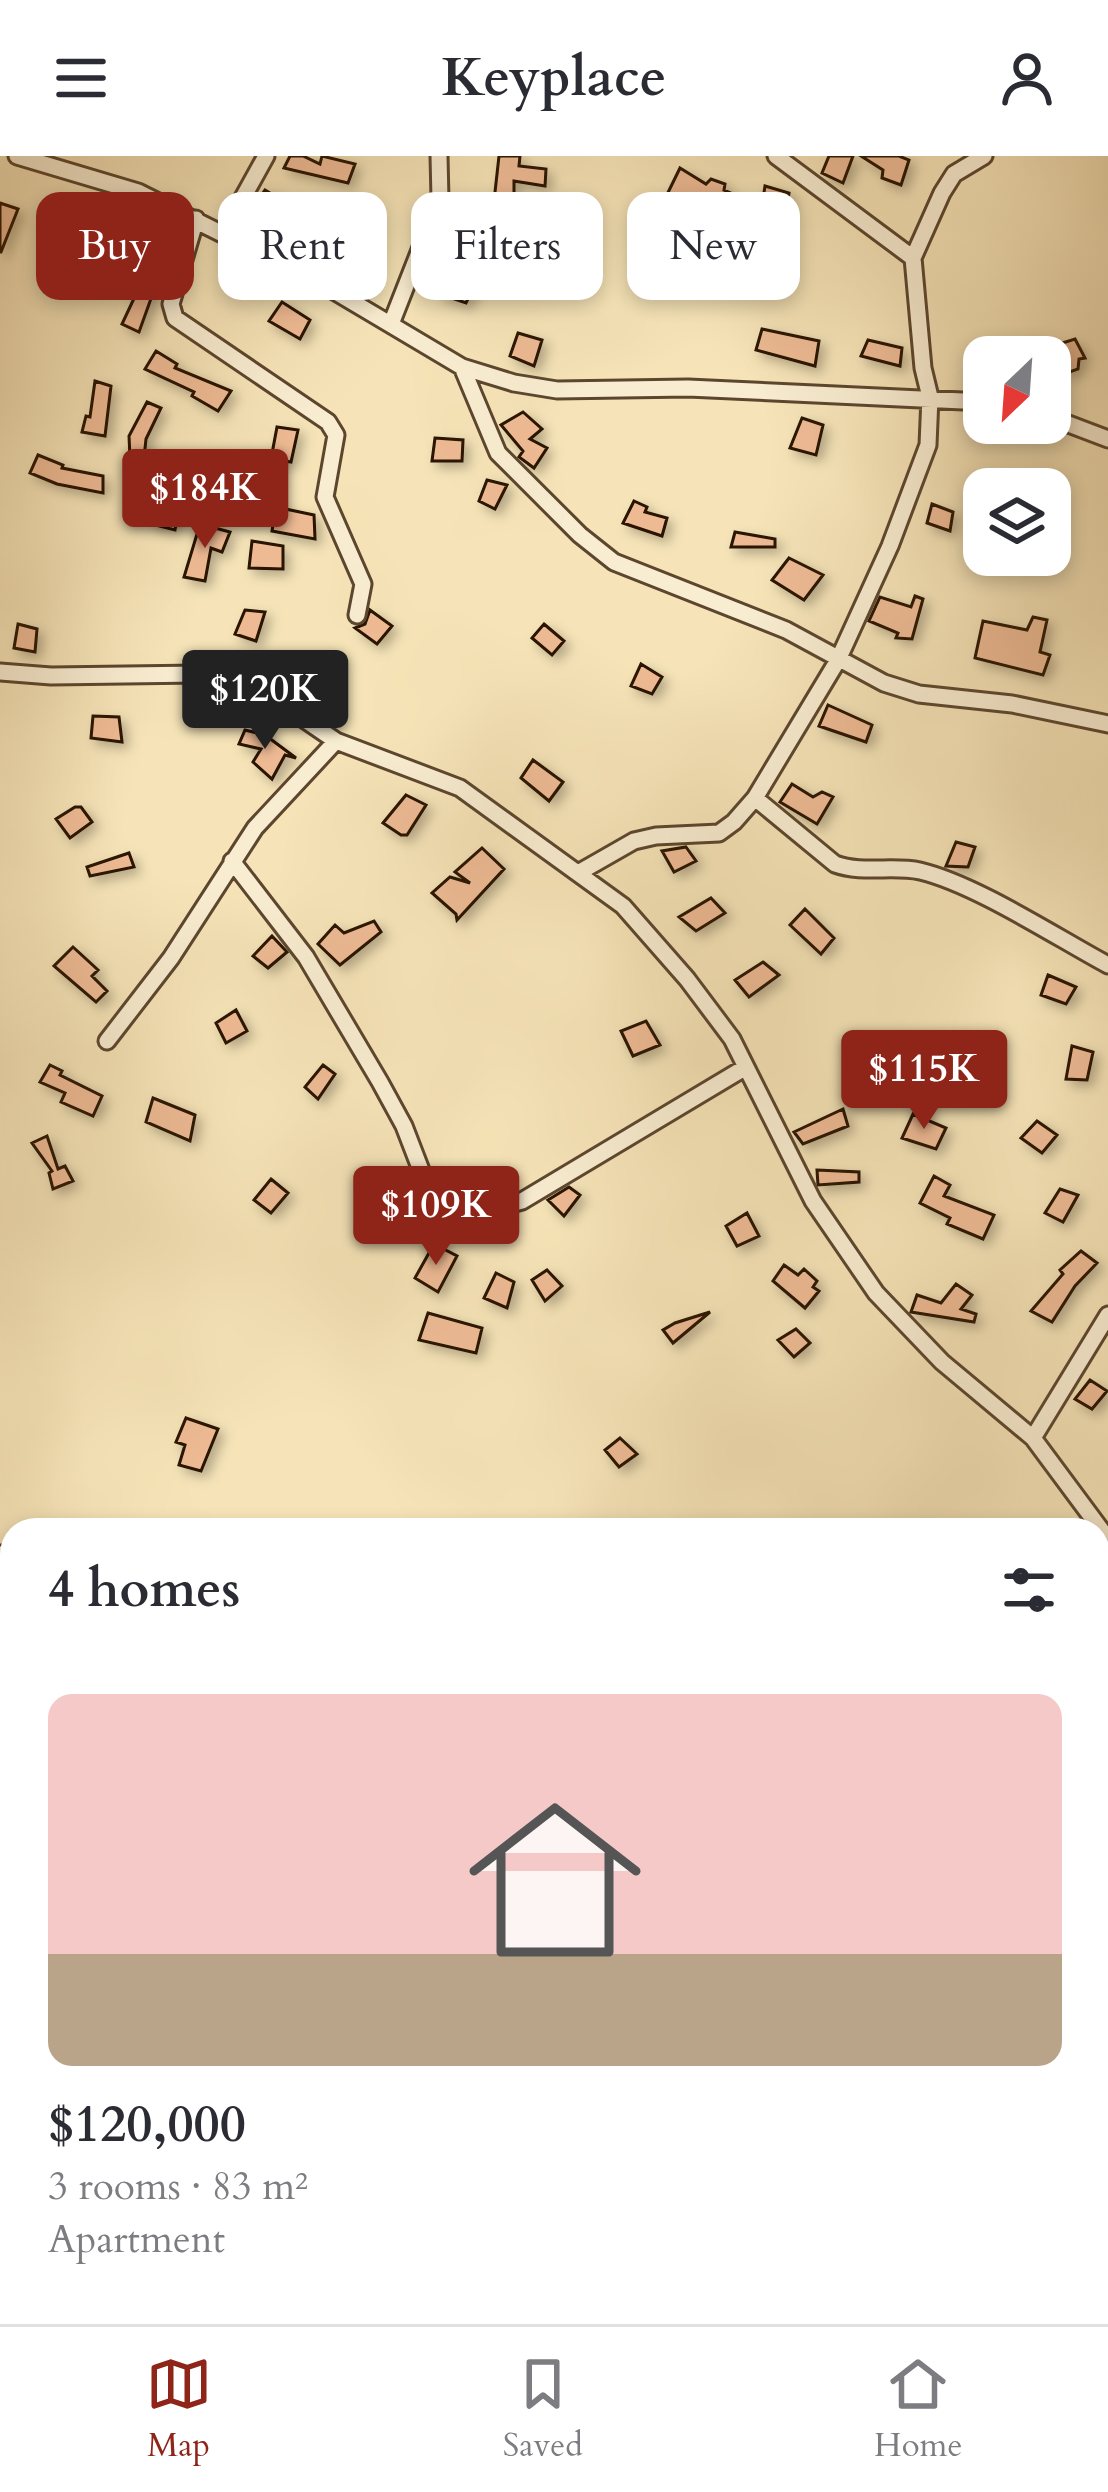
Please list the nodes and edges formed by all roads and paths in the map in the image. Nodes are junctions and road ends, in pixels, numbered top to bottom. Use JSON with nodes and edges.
{"nodes":[{"id":1,"x":17,"y":156,"type":"edge"},
{"id":2,"x":266,"y":156,"type":"edge"},
{"id":3,"x":439,"y":156,"type":"edge"},
{"id":4,"x":776,"y":156,"type":"edge"},
{"id":5,"x":984,"y":156,"type":"edge"},
{"id":6,"x":246,"y":192,"type":"edge"},
{"id":7,"x":196,"y":219,"type":"junction"},
{"id":8,"x":218,"y":229,"type":"edge"},
{"id":9,"x":913,"y":258,"type":"junction"},
{"id":10,"x":347,"y":300,"type":"edge"},
{"id":11,"x":391,"y":324,"type":"junction"},
{"id":12,"x":462,"y":367,"type":"junction"},
{"id":13,"x":930,"y":397,"type":"junction"},
{"id":14,"x":963,"y":400,"type":"edge"},
{"id":15,"x":1071,"y":425,"type":"edge"},
{"id":16,"x":1108,"y":439,"type":"edge"},
{"id":17,"x":357,"y":615,"type":"dead end"},
{"id":18,"x":838,"y":660,"type":"junction"},
{"id":19,"x":0,"y":672,"type":"edge"},
{"id":20,"x":1108,"y":724,"type":"edge"},
{"id":21,"x":336,"y":741,"type":"junction"},
{"id":22,"x":755,"y":798,"type":"junction"},
{"id":23,"x":232,"y":861,"type":"junction"},
{"id":24,"x":578,"y":874,"type":"junction"},
{"id":25,"x":1108,"y":965,"type":"edge"},
{"id":26,"x":107,"y":1041,"type":"dead end"},
{"id":27,"x":746,"y":1067,"type":"junction"},
{"id":28,"x":1108,"y":1315,"type":"edge"},
{"id":29,"x":1033,"y":1438,"type":"junction"},
{"id":30,"x":1092,"y":1518,"type":"edge"}],
"edges":[{"from":1,"to":7,"type":"street"},
{"from":2,"to":6,"type":"street"},
{"from":3,"to":11,"type":"street"},
{"from":4,"to":9,"type":"street"},
{"from":5,"to":9,"type":"street"},
{"from":7,"to":8,"type":"street"},
{"from":7,"to":17,"type":"street"},
{"from":9,"to":13,"type":"street"},
{"from":10,"to":11,"type":"street"},
{"from":11,"to":12,"type":"street"},
{"from":12,"to":13,"type":"street"},
{"from":12,"to":18,"type":"street"},
{"from":13,"to":14,"type":"street"},
{"from":13,"to":18,"type":"street"},
{"from":15,"to":16,"type":"street"},
{"from":18,"to":20,"type":"street"},
{"from":18,"to":22,"type":"street"},
{"from":19,"to":21,"type":"street"},
{"from":21,"to":23,"type":"street"},
{"from":21,"to":24,"type":"street"},
{"from":22,"to":24,"type":"street"},
{"from":22,"to":25,"type":"street"},
{"from":23,"to":26,"type":"street"},
{"from":23,"to":27,"type":"street"},
{"from":24,"to":27,"type":"street"},
{"from":27,"to":29,"type":"street"},
{"from":28,"to":29,"type":"street"},
{"from":29,"to":30,"type":"street"}]}
